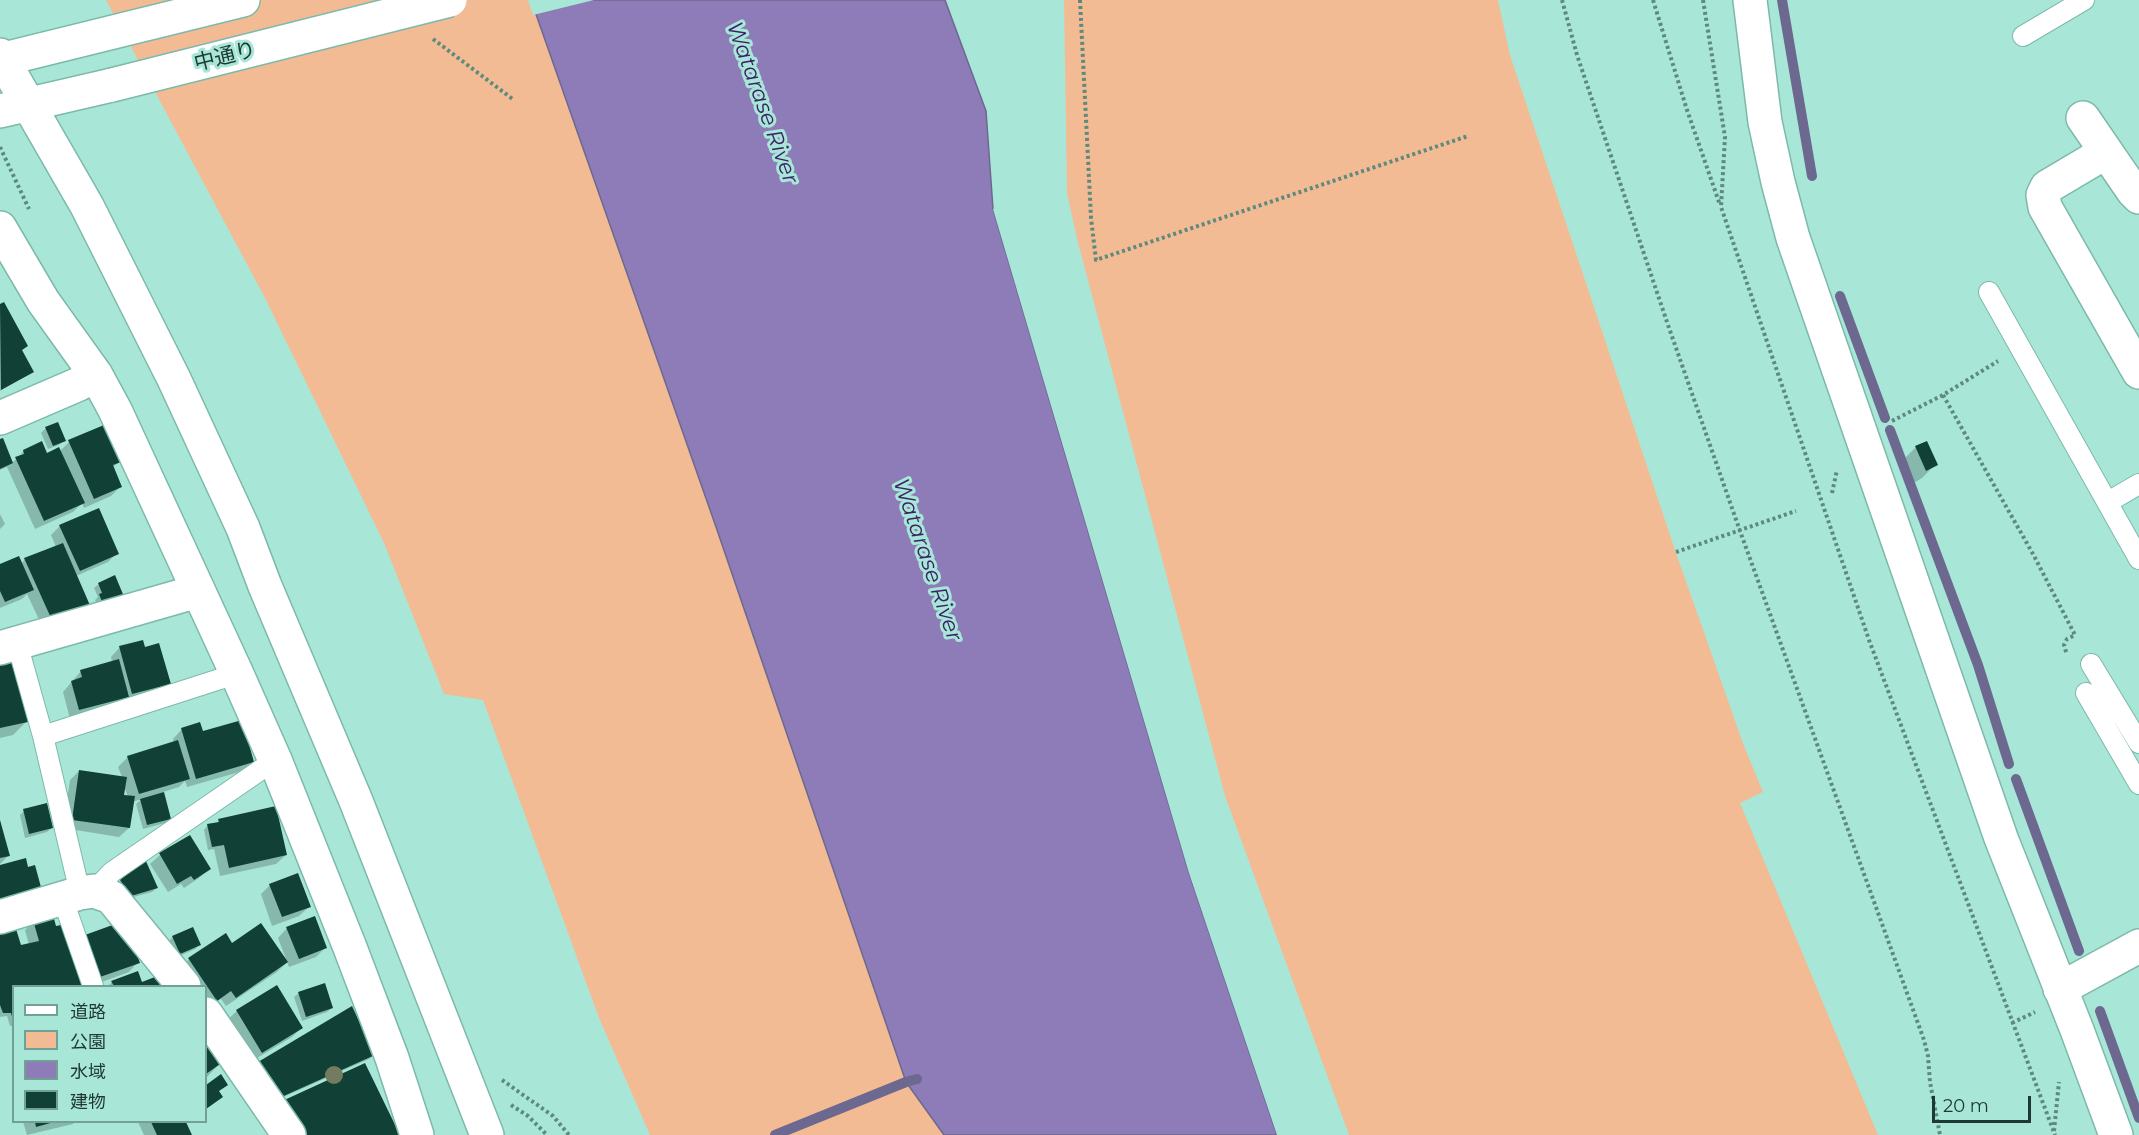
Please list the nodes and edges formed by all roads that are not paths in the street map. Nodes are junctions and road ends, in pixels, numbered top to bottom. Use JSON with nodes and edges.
{"nodes":[{"id":1,"x":243,"y":0,"type":"edge"},
{"id":2,"x":450,"y":0,"type":"edge"},
{"id":3,"x":1750,"y":0,"type":"edge"},
{"id":4,"x":2084,"y":0,"type":"edge"},
{"id":5,"x":2023,"y":36,"type":"dead end"},
{"id":6,"x":1,"y":58,"type":"edge"},
{"id":7,"x":14,"y":107,"type":"edge"},
{"id":8,"x":2083,"y":118,"type":"dead end"},
{"id":9,"x":2106,"y":152,"type":"junction"},
{"id":10,"x":2139,"y":196,"type":"edge"},
{"id":11,"x":0,"y":228,"type":"edge"},
{"id":12,"x":1989,"y":292,"type":"dead end"},
{"id":13,"x":2139,"y":372,"type":"edge"},
{"id":14,"x":96,"y":375,"type":"junction"},
{"id":15,"x":0,"y":418,"type":"edge"},
{"id":16,"x":2139,"y":484,"type":"edge"},
{"id":17,"x":2108,"y":502,"type":"junction"},
{"id":18,"x":2139,"y":559,"type":"edge"},
{"id":19,"x":198,"y":591,"type":"junction"},
{"id":20,"x":9,"y":645,"type":"edge"},
{"id":21,"x":2091,"y":664,"type":"dead end"},
{"id":22,"x":236,"y":672,"type":"junction"},
{"id":23,"x":2086,"y":693,"type":"road end"},
{"id":24,"x":43,"y":736,"type":"junction"},
{"id":25,"x":2139,"y":743,"type":"edge"},
{"id":26,"x":275,"y":760,"type":"junction"},
{"id":27,"x":2139,"y":784,"type":"edge"},
{"id":28,"x":78,"y":894,"type":"junction"},
{"id":29,"x":0,"y":917,"type":"edge"},
{"id":30,"x":2139,"y":946,"type":"edge"},
{"id":31,"x":93,"y":985,"type":"edge"},
{"id":32,"x":182,"y":985,"type":"edge"},
{"id":33,"x":2051,"y":999,"type":"junction"},
{"id":34,"x":207,"y":1015,"type":"edge"},
{"id":35,"x":289,"y":1135,"type":"edge"},
{"id":36,"x":417,"y":1135,"type":"edge"},
{"id":37,"x":487,"y":1135,"type":"edge"},
{"id":38,"x":2116,"y":1135,"type":"edge"}],
"edges":[{"from":1,"to":6,"type":"street"},
{"from":2,"to":7,"type":"street","name":"中通り","bridge":true},
{"from":3,"to":33,"type":"street"},
{"from":4,"to":5,"type":"lane"},
{"from":6,"to":7,"type":"street"},
{"from":7,"to":37,"type":"street"},
{"from":8,"to":9,"type":"street"},
{"from":9,"to":10,"type":"street"},
{"from":9,"to":13,"type":"street"},
{"from":11,"to":14,"type":"street"},
{"from":12,"to":17,"type":"lane"},
{"from":14,"to":15,"type":"street"},
{"from":14,"to":19,"type":"street"},
{"from":16,"to":17,"type":"lane"},
{"from":17,"to":18,"type":"lane"},
{"from":19,"to":20,"type":"street"},
{"from":19,"to":22,"type":"street"},
{"from":20,"to":24,"type":"lane"},
{"from":21,"to":25,"type":"lane"},
{"from":22,"to":24,"type":"lane"},
{"from":22,"to":26,"type":"street"},
{"from":23,"to":27,"type":"lane"},
{"from":24,"to":28,"type":"lane"},
{"from":26,"to":28,"type":"lane"},
{"from":26,"to":36,"type":"street"},
{"from":28,"to":29,"type":"street"},
{"from":28,"to":31,"type":"lane"},
{"from":28,"to":32,"type":"street"},
{"from":30,"to":33,"type":"street"},
{"from":33,"to":38,"type":"street"},
{"from":34,"to":35,"type":"street"}]}
